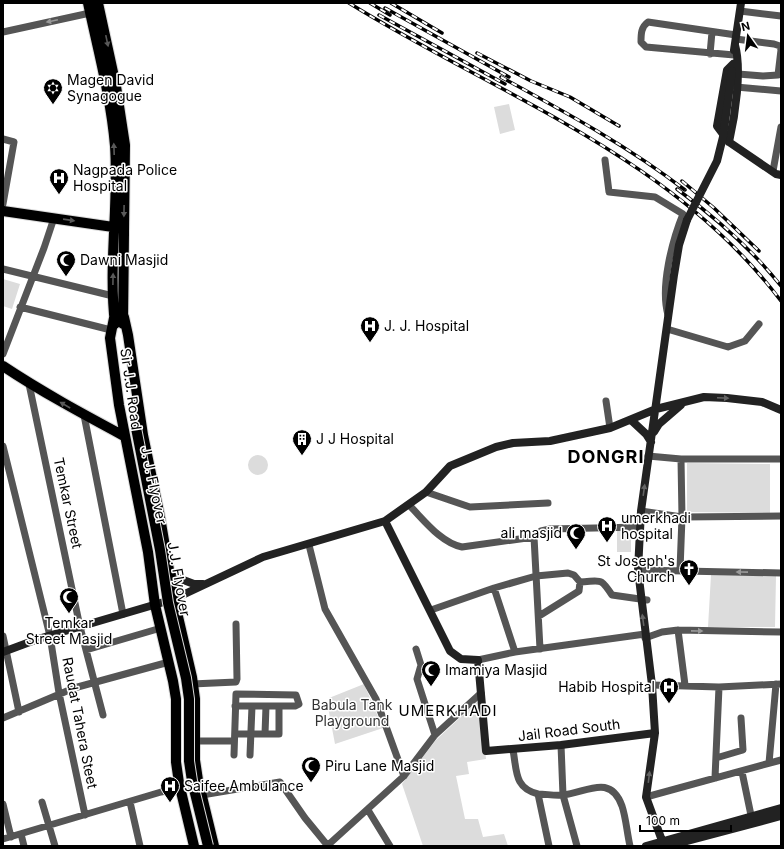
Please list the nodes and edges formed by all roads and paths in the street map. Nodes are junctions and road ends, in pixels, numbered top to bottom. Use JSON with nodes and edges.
{"nodes":[{"id":1,"x":98,"y":3,"type":"edge"},
{"id":2,"x":740,"y":7,"type":"edge"},
{"id":3,"x":89,"y":8,"type":"edge"},
{"id":4,"x":781,"y":16,"type":"edge"},
{"id":5,"x":3,"y":32,"type":"edge"},
{"id":6,"x":712,"y":32,"type":"junction"},
{"id":7,"x":736,"y":39,"type":"junction"},
{"id":8,"x":710,"y":54,"type":"junction"},
{"id":9,"x":734,"y":66,"type":"junction"},
{"id":10,"x":736,"y":87,"type":"junction"},
{"id":11,"x":781,"y":91,"type":"edge"},
{"id":12,"x":781,"y":127,"type":"edge"},
{"id":13,"x":3,"y":139,"type":"edge"},
{"id":14,"x":729,"y":142,"type":"junction"},
{"id":15,"x":605,"y":160,"type":"dead end"},
{"id":16,"x":772,"y":171,"type":"junction"},
{"id":17,"x":781,"y":175,"type":"edge"},
{"id":18,"x":5,"y":182,"type":"edge"},
{"id":19,"x":3,"y":204,"type":"edge"},
{"id":20,"x":3,"y":210,"type":"edge"},
{"id":21,"x":54,"y":218,"type":"junction"},
{"id":22,"x":119,"y":228,"type":"junction"},
{"id":23,"x":3,"y":269,"type":"edge"},
{"id":24,"x":32,"y":276,"type":"junction"},
{"id":25,"x":113,"y":296,"type":"junction"},
{"id":26,"x":20,"y":307,"type":"junction"},
{"id":27,"x":668,"y":317,"type":"junction"},
{"id":28,"x":119,"y":318,"type":"junction"},
{"id":29,"x":759,"y":324,"type":"dead end"},
{"id":30,"x":667,"y":329,"type":"junction"},
{"id":31,"x":111,"y":330,"type":"junction"},
{"id":32,"x":3,"y":354,"type":"edge"},
{"id":33,"x":3,"y":366,"type":"edge"},
{"id":34,"x":29,"y":384,"type":"junction"},
{"id":35,"x":606,"y":400,"type":"dead end"},
{"id":36,"x":685,"y":402,"type":"junction"},
{"id":37,"x":656,"y":409,"type":"junction"},
{"id":38,"x":781,"y":410,"type":"edge"},
{"id":39,"x":84,"y":416,"type":"junction"},
{"id":40,"x":631,"y":420,"type":"junction"},
{"id":41,"x":610,"y":428,"type":"junction"},
{"id":42,"x":130,"y":431,"type":"junction"},
{"id":43,"x":651,"y":439,"type":"junction"},
{"id":44,"x":3,"y":446,"type":"edge"},
{"id":45,"x":648,"y":456,"type":"junction"},
{"id":46,"x":681,"y":459,"type":"junction"},
{"id":47,"x":781,"y":459,"type":"edge"},
{"id":48,"x":426,"y":492,"type":"junction"},
{"id":49,"x":548,"y":503,"type":"dead end"},
{"id":50,"x":409,"y":505,"type":"junction"},
{"id":51,"x":641,"y":511,"type":"junction"},
{"id":52,"x":781,"y":516,"type":"edge"},
{"id":53,"x":682,"y":517,"type":"junction"},
{"id":54,"x":385,"y":521,"type":"junction"},
{"id":55,"x":640,"y":527,"type":"junction"},
{"id":56,"x":534,"y":537,"type":"junction"},
{"id":57,"x":309,"y":545,"type":"junction"},
{"id":58,"x":638,"y":570,"type":"junction"},
{"id":59,"x":680,"y":570,"type":"junction"},
{"id":60,"x":781,"y":573,"type":"edge"},
{"id":61,"x":170,"y":575,"type":"junction"},
{"id":62,"x":536,"y":576,"type":"junction"},
{"id":63,"x":580,"y":582,"type":"junction"},
{"id":64,"x":206,"y":584,"type":"junction"},
{"id":65,"x":494,"y":588,"type":"junction"},
{"id":66,"x":174,"y":599,"type":"junction"},
{"id":67,"x":644,"y":600,"type":"junction"},
{"id":68,"x":156,"y":604,"type":"junction"},
{"id":69,"x":431,"y":610,"type":"junction"},
{"id":70,"x":123,"y":614,"type":"junction"},
{"id":71,"x":539,"y":616,"type":"junction"},
{"id":72,"x":236,"y":624,"type":"dead end"},
{"id":73,"x":80,"y":627,"type":"junction"},
{"id":74,"x":161,"y":628,"type":"junction"},
{"id":75,"x":678,"y":630,"type":"junction"},
{"id":76,"x":781,"y":632,"type":"edge"},
{"id":77,"x":3,"y":636,"type":"edge"},
{"id":78,"x":50,"y":636,"type":"junction"},
{"id":79,"x":645,"y":636,"type":"junction"},
{"id":80,"x":540,"y":648,"type":"junction"},
{"id":81,"x":416,"y":649,"type":"dead end"},
{"id":82,"x":86,"y":650,"type":"junction"},
{"id":83,"x":5,"y":651,"type":"edge"},
{"id":84,"x":515,"y":652,"type":"junction"},
{"id":85,"x":478,"y":660,"type":"junction"},
{"id":86,"x":169,"y":662,"type":"junction"},
{"id":87,"x":93,"y":682,"type":"junction"},
{"id":88,"x":236,"y":682,"type":"junction"},
{"id":89,"x":192,"y":684,"type":"junction"},
{"id":90,"x":779,"y":684,"type":"edge"},
{"id":91,"x":652,"y":685,"type":"junction"},
{"id":92,"x":685,"y":686,"type":"junction"},
{"id":93,"x":719,"y":687,"type":"junction"},
{"id":94,"x":59,"y":693,"type":"junction"},
{"id":95,"x":481,"y":693,"type":"junction"},
{"id":96,"x":236,"y":694,"type":"junction"},
{"id":97,"x":268,"y":694,"type":"junction"},
{"id":98,"x":235,"y":706,"type":"junction"},
{"id":99,"x":252,"y":706,"type":"junction"},
{"id":100,"x":267,"y":706,"type":"junction"},
{"id":101,"x":279,"y":706,"type":"junction"},
{"id":102,"x":19,"y":712,"type":"junction"},
{"id":103,"x":103,"y":715,"type":"dead end"},
{"id":104,"x":3,"y":718,"type":"edge"},
{"id":105,"x":741,"y":718,"type":"dead end"},
{"id":106,"x":654,"y":733,"type":"junction"},
{"id":107,"x":265,"y":734,"type":"junction"},
{"id":108,"x":251,"y":735,"type":"junction"},
{"id":109,"x":435,"y":735,"type":"junction"},
{"id":110,"x":234,"y":738,"type":"junction"},
{"id":111,"x":195,"y":741,"type":"junction"},
{"id":112,"x":561,"y":745,"type":"junction"},
{"id":113,"x":513,"y":750,"type":"junction"},
{"id":114,"x":234,"y":755,"type":"dead end"},
{"id":115,"x":250,"y":755,"type":"dead end"},
{"id":116,"x":716,"y":758,"type":"junction"},
{"id":117,"x":781,"y":760,"type":"edge"},
{"id":118,"x":769,"y":763,"type":"junction"},
{"id":119,"x":742,"y":772,"type":"junction"},
{"id":120,"x":404,"y":776,"type":"junction"},
{"id":121,"x":715,"y":778,"type":"junction"},
{"id":122,"x":181,"y":788,"type":"junction"},
{"id":123,"x":538,"y":794,"type":"junction"},
{"id":124,"x":202,"y":795,"type":"junction"},
{"id":125,"x":563,"y":795,"type":"junction"},
{"id":126,"x":646,"y":797,"type":"junction"},
{"id":127,"x":42,"y":802,"type":"dead end"},
{"id":128,"x":130,"y":802,"type":"junction"},
{"id":129,"x":3,"y":804,"type":"edge"},
{"id":130,"x":781,"y":808,"type":"edge"},
{"id":131,"x":368,"y":810,"type":"junction"},
{"id":132,"x":86,"y":816,"type":"junction"},
{"id":133,"x":781,"y":816,"type":"edge"},
{"id":134,"x":751,"y":819,"type":"junction"},
{"id":135,"x":49,"y":826,"type":"junction"},
{"id":136,"x":21,"y":834,"type":"junction"},
{"id":137,"x":11,"y":837,"type":"junction"},
{"id":138,"x":3,"y":839,"type":"edge"},
{"id":139,"x":664,"y":844,"type":"edge"},
{"id":140,"x":24,"y":846,"type":"edge"},
{"id":141,"x":55,"y":846,"type":"edge"},
{"id":142,"x":140,"y":846,"type":"edge"},
{"id":143,"x":194,"y":846,"type":"edge"},
{"id":144,"x":200,"y":846,"type":"edge"},
{"id":145,"x":208,"y":846,"type":"edge"},
{"id":146,"x":214,"y":846,"type":"edge"},
{"id":147,"x":328,"y":846,"type":"edge"},
{"id":148,"x":390,"y":846,"type":"edge"},
{"id":149,"x":549,"y":846,"type":"edge"},
{"id":150,"x":577,"y":846,"type":"edge"},
{"id":151,"x":630,"y":846,"type":"edge"},
{"id":152,"x":646,"y":846,"type":"edge"}],
"edges":[{"from":1,"to":22,"type":"main road","one_way":true},
{"from":2,"to":4,"type":"street"},
{"from":2,"to":7,"type":"street"},
{"from":3,"to":5,"type":"street","one_way":true},
{"from":22,"to":3,"type":"main road","one_way":true},
{"from":6,"to":7,"type":"street"},
{"from":6,"to":8,"type":"street"},
{"from":6,"to":8,"type":"street"},
{"from":7,"to":9,"type":"street"},
{"from":7,"to":9,"type":"street"},
{"from":7,"to":9,"type":"street"},
{"from":8,"to":9,"type":"street"},
{"from":9,"to":10,"type":"street"},
{"from":9,"to":14,"type":"street"},
{"from":9,"to":27,"type":"street","bridge":true},
{"from":10,"to":11,"type":"street"},
{"from":10,"to":14,"type":"street"},
{"from":12,"to":16,"type":"street"},
{"from":13,"to":18,"type":"street"},
{"from":14,"to":16,"type":"street"},
{"from":15,"to":27,"type":"street"},
{"from":16,"to":17,"type":"street"},
{"from":18,"to":19,"type":"street"},
{"from":20,"to":21,"type":"main road"},
{"from":21,"to":22,"type":"main road","one_way":true},
{"from":21,"to":24,"type":"street"},
{"from":25,"to":22,"type":"main road","one_way":true},
{"from":22,"to":28,"type":"main road"},
{"from":23,"to":24,"type":"street"},
{"from":24,"to":25,"type":"street"},
{"from":24,"to":26,"type":"street"},
{"from":25,"to":28,"type":"main road"},
{"from":26,"to":31,"type":"street"},
{"from":26,"to":32,"type":"street"},
{"from":27,"to":30,"type":"street"},
{"from":28,"to":31,"type":"main road","name":"Sir J.J. Road"},
{"from":28,"to":42,"type":"main road","name":"J. J. Flyover"},
{"from":28,"to":61,"type":"main road","name":"Sir J.J. Road"},
{"from":29,"to":30,"type":"street"},
{"from":30,"to":37,"type":"street"},
{"from":31,"to":42,"type":"main road","name":"Sir J.J. Road"},
{"from":33,"to":34,"type":"main road"},
{"from":39,"to":34,"type":"main road","one_way":true},
{"from":34,"to":73,"type":"street","name":"Temkar Street"},
{"from":35,"to":41,"type":"street"},
{"from":36,"to":37,"type":"street"},
{"from":36,"to":38,"type":"street","one_way":true},
{"from":36,"to":43,"type":"street"},
{"from":37,"to":40,"type":"street"},
{"from":37,"to":43,"type":"street"},
{"from":39,"to":42,"type":"main road"},
{"from":39,"to":70,"type":"street"},
{"from":40,"to":41,"type":"street"},
{"from":40,"to":43,"type":"street"},
{"from":41,"to":48,"type":"street"},
{"from":42,"to":68,"type":"main road","name":"Sir J.J. Road"},
{"from":42,"to":144,"type":"main road","name":"J. J. Flyover"},
{"from":42,"to":145,"type":"main road","name":"J.J. Flyover","bridge":true},
{"from":43,"to":45,"type":"street"},
{"from":44,"to":78,"type":"street","name":"Raudat Tahera Steet"},
{"from":45,"to":46,"type":"street"},
{"from":51,"to":45,"type":"street","one_way":true},
{"from":46,"to":47,"type":"street"},
{"from":46,"to":53,"type":"street"},
{"from":48,"to":49,"type":"street"},
{"from":48,"to":50,"type":"street"},
{"from":50,"to":54,"type":"street"},
{"from":50,"to":56,"type":"street"},
{"from":51,"to":53,"type":"street"},
{"from":51,"to":55,"type":"street"},
{"from":52,"to":53,"type":"street"},
{"from":53,"to":59,"type":"street"},
{"from":54,"to":57,"type":"street"},
{"from":54,"to":69,"type":"street"},
{"from":55,"to":56,"type":"street"},
{"from":55,"to":58,"type":"street"},
{"from":56,"to":62,"type":"street"},
{"from":57,"to":64,"type":"street"},
{"from":57,"to":120,"type":"street"},
{"from":58,"to":59,"type":"street"},
{"from":58,"to":67,"type":"street"},
{"from":60,"to":59,"type":"street","one_way":true},
{"from":61,"to":64,"type":"street"},
{"from":61,"to":66,"type":"main road","name":"Sir J.J. Road"},
{"from":62,"to":63,"type":"street"},
{"from":62,"to":65,"type":"street"},
{"from":62,"to":71,"type":"street"},
{"from":63,"to":67,"type":"street"},
{"from":63,"to":71,"type":"street"},
{"from":64,"to":66,"type":"street"},
{"from":65,"to":69,"type":"street"},
{"from":65,"to":84,"type":"street"},
{"from":66,"to":68,"type":"street"},
{"from":66,"to":89,"type":"main road","name":"Sir J.J. Road"},
{"from":79,"to":67,"type":"street","one_way":true},
{"from":68,"to":70,"type":"street"},
{"from":68,"to":74,"type":"main road","name":"Sir J.J. Road"},
{"from":69,"to":85,"type":"street"},
{"from":70,"to":73,"type":"street"},
{"from":71,"to":80,"type":"street"},
{"from":72,"to":88,"type":"street"},
{"from":73,"to":78,"type":"street"},
{"from":73,"to":82,"type":"street","name":"Temkar Street"},
{"from":74,"to":82,"type":"street"},
{"from":74,"to":86,"type":"main road","name":"Sir J.J. Road"},
{"from":75,"to":76,"type":"street","one_way":true},
{"from":75,"to":79,"type":"street"},
{"from":75,"to":92,"type":"street"},
{"from":77,"to":83,"type":"street"},
{"from":78,"to":83,"type":"street"},
{"from":78,"to":94,"type":"street","name":"Raudat Tahera Steet"},
{"from":79,"to":80,"type":"street"},
{"from":79,"to":91,"type":"street"},
{"from":80,"to":84,"type":"street"},
{"from":81,"to":109,"type":"street"},
{"from":82,"to":87,"type":"street","name":"Temkar Street"},
{"from":83,"to":102,"type":"street"},
{"from":84,"to":85,"type":"street"},
{"from":85,"to":95,"type":"street"},
{"from":86,"to":87,"type":"street"},
{"from":86,"to":122,"type":"main road","name":"Sir J.J. Road"},
{"from":87,"to":94,"type":"street"},
{"from":87,"to":103,"type":"street","name":"Temkar Street"},
{"from":88,"to":89,"type":"street"},
{"from":88,"to":96,"type":"street"},
{"from":89,"to":111,"type":"main road","name":"Sir J.J. Road"},
{"from":90,"to":93,"type":"street"},
{"from":90,"to":118,"type":"street"},
{"from":91,"to":92,"type":"street"},
{"from":91,"to":106,"type":"street"},
{"from":92,"to":93,"type":"street"},
{"from":93,"to":116,"type":"street"},
{"from":94,"to":102,"type":"street"},
{"from":94,"to":132,"type":"street","name":"Raudat Tahera Steet"},
{"from":95,"to":109,"type":"street"},
{"from":95,"to":113,"type":"street","name":"Jail Road South"},
{"from":96,"to":97,"type":"street"},
{"from":96,"to":98,"type":"street"},
{"from":97,"to":100,"type":"street"},
{"from":97,"to":101,"type":"street"},
{"from":98,"to":99,"type":"street"},
{"from":98,"to":110,"type":"street"},
{"from":99,"to":100,"type":"street"},
{"from":99,"to":108,"type":"street"},
{"from":100,"to":101,"type":"street"},
{"from":100,"to":107,"type":"street"},
{"from":101,"to":107,"type":"street"},
{"from":102,"to":104,"type":"street"},
{"from":105,"to":116,"type":"street"},
{"from":106,"to":112,"type":"street","name":"Jail Road South"},
{"from":126,"to":106,"type":"street","one_way":true},
{"from":107,"to":108,"type":"street"},
{"from":108,"to":110,"type":"street"},
{"from":108,"to":115,"type":"street"},
{"from":109,"to":120,"type":"street"},
{"from":110,"to":111,"type":"street"},
{"from":110,"to":114,"type":"street"},
{"from":111,"to":124,"type":"main road","name":"Sir J.J. Road"},
{"from":112,"to":113,"type":"street","name":"Jail Road South"},
{"from":112,"to":125,"type":"street"},
{"from":113,"to":123,"type":"street"},
{"from":116,"to":121,"type":"street"},
{"from":117,"to":118,"type":"street"},
{"from":118,"to":119,"type":"street"},
{"from":119,"to":121,"type":"street"},
{"from":119,"to":134,"type":"street"},
{"from":120,"to":131,"type":"street"},
{"from":121,"to":126,"type":"street"},
{"from":122,"to":128,"type":"street"},
{"from":122,"to":143,"type":"main road","name":"Sir J.J. Road"},
{"from":123,"to":125,"type":"street"},
{"from":123,"to":149,"type":"street"},
{"from":124,"to":146,"type":"main road","name":"Sir J.J. Road"},
{"from":124,"to":147,"type":"street"},
{"from":125,"to":150,"type":"street"},
{"from":125,"to":151,"type":"street"},
{"from":126,"to":139,"type":"street"},
{"from":127,"to":135,"type":"street"},
{"from":128,"to":132,"type":"street"},
{"from":128,"to":142,"type":"street"},
{"from":129,"to":137,"type":"street"},
{"from":130,"to":134,"type":"street"},
{"from":131,"to":147,"type":"street"},
{"from":131,"to":148,"type":"street"},
{"from":132,"to":135,"type":"street"},
{"from":133,"to":134,"type":"street"},
{"from":134,"to":139,"type":"street"},
{"from":135,"to":136,"type":"street"},
{"from":135,"to":141,"type":"street"},
{"from":136,"to":137,"type":"street"},
{"from":136,"to":140,"type":"street"},
{"from":137,"to":138,"type":"street"},
{"from":139,"to":152,"type":"street"}]}
